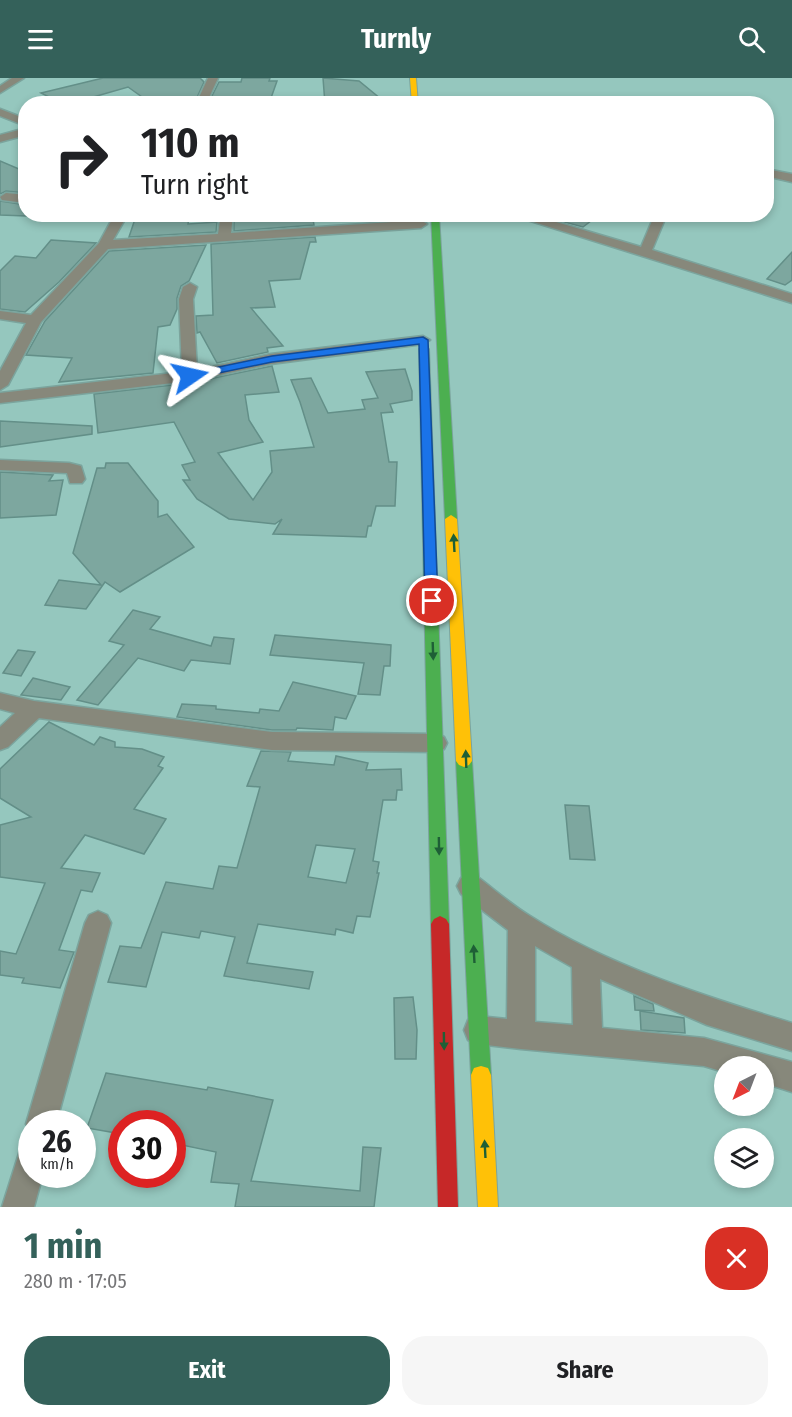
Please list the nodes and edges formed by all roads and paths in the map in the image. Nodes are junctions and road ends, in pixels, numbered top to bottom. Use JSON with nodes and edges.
{"nodes":[{"id":1,"x":19,"y":78,"type":"edge"},
{"id":2,"x":213,"y":78,"type":"edge"},
{"id":3,"x":413,"y":78,"type":"edge"},
{"id":4,"x":0,"y":90,"type":"edge"},
{"id":5,"x":205,"y":96,"type":"edge"},
{"id":6,"x":414,"y":96,"type":"edge"},
{"id":7,"x":0,"y":111,"type":"edge"},
{"id":8,"x":18,"y":119,"type":"edge"},
{"id":9,"x":18,"y":133,"type":"edge"},
{"id":10,"x":0,"y":139,"type":"edge"},
{"id":11,"x":774,"y":174,"type":"edge"},
{"id":12,"x":792,"y":178,"type":"edge"},
{"id":13,"x":6,"y":197,"type":"dead end"},
{"id":14,"x":18,"y":198,"type":"edge"},
{"id":15,"x":117,"y":222,"type":"edge"},
{"id":16,"x":226,"y":222,"type":"edge"},
{"id":17,"x":435,"y":222,"type":"edge"},
{"id":18,"x":542,"y":222,"type":"edge"},
{"id":19,"x":658,"y":222,"type":"edge"},
{"id":20,"x":421,"y":225,"type":"edge"},
{"id":21,"x":224,"y":238,"type":"junction"},
{"id":22,"x":104,"y":245,"type":"junction"},
{"id":23,"x":645,"y":252,"type":"junction"},
{"id":24,"x":190,"y":286,"type":"dead end"},
{"id":25,"x":792,"y":299,"type":"edge"},
{"id":26,"x":0,"y":315,"type":"edge"},
{"id":27,"x":35,"y":320,"type":"junction"},
{"id":28,"x":423,"y":334,"type":"joint"},
{"id":29,"x":190,"y":376,"type":"junction"},
{"id":30,"x":0,"y":385,"type":"edge"},
{"id":31,"x":0,"y":398,"type":"edge"},
{"id":32,"x":0,"y":465,"type":"edge"},
{"id":33,"x":76,"y":479,"type":"dead end"},
{"id":34,"x":0,"y":701,"type":"edge"},
{"id":35,"x":34,"y":709,"type":"junction"},
{"id":36,"x":0,"y":741,"type":"edge"},
{"id":37,"x":436,"y":743,"type":"junction"},
{"id":38,"x":470,"y":886,"type":"junction"},
{"id":39,"x":98,"y":923,"type":"dead end"},
{"id":40,"x":521,"y":925,"type":"junction"},
{"id":41,"x":586,"y":960,"type":"junction"},
{"id":42,"x":478,"y":1030,"type":"junction"},
{"id":43,"x":521,"y":1035,"type":"junction"},
{"id":44,"x":792,"y":1037,"type":"edge"},
{"id":45,"x":588,"y":1042,"type":"junction"},
{"id":46,"x":718,"y":1056,"type":"edge"},
{"id":47,"x":774,"y":1072,"type":"edge"},
{"id":48,"x":792,"y":1077,"type":"edge"},
{"id":49,"x":45,"y":1110,"type":"edge"},
{"id":50,"x":23,"y":1188,"type":"edge"},
{"id":51,"x":18,"y":1207,"type":"edge"},
{"id":52,"x":448,"y":1207,"type":"edge"},
{"id":53,"x":488,"y":1207,"type":"edge"}],
"edges":[{"from":1,"to":4,"type":"street"},
{"from":2,"to":5,"type":"street"},
{"from":3,"to":6,"type":"street"},
{"from":7,"to":8,"type":"street"},
{"from":9,"to":10,"type":"street"},
{"from":11,"to":12,"type":"street"},
{"from":13,"to":14,"type":"street"},
{"from":15,"to":22,"type":"street"},
{"from":16,"to":21,"type":"street"},
{"from":38,"to":17,"type":"street","one_way":true},
{"from":18,"to":23,"type":"street"},
{"from":19,"to":23,"type":"street"},
{"from":20,"to":21,"type":"street"},
{"from":21,"to":22,"type":"street"},
{"from":22,"to":27,"type":"street"},
{"from":23,"to":25,"type":"street"},
{"from":24,"to":29,"type":"street"},
{"from":26,"to":27,"type":"street"},
{"from":27,"to":30,"type":"street"},
{"from":28,"to":29,"type":"street"},
{"from":28,"to":37,"type":"street","one_way":true},
{"from":29,"to":31,"type":"street"},
{"from":32,"to":33,"type":"street"},
{"from":34,"to":35,"type":"street"},
{"from":35,"to":36,"type":"street"},
{"from":35,"to":37,"type":"street"},
{"from":37,"to":52,"type":"street","one_way":true},
{"from":38,"to":40,"type":"street"},
{"from":42,"to":38,"type":"street","one_way":true},
{"from":39,"to":49,"type":"street"},
{"from":40,"to":41,"type":"street"},
{"from":40,"to":43,"type":"street"},
{"from":41,"to":44,"type":"street"},
{"from":41,"to":45,"type":"street"},
{"from":42,"to":43,"type":"street"},
{"from":53,"to":42,"type":"street","one_way":true},
{"from":43,"to":45,"type":"street"},
{"from":45,"to":46,"type":"street"},
{"from":47,"to":48,"type":"street"},
{"from":50,"to":51,"type":"street"}]}
